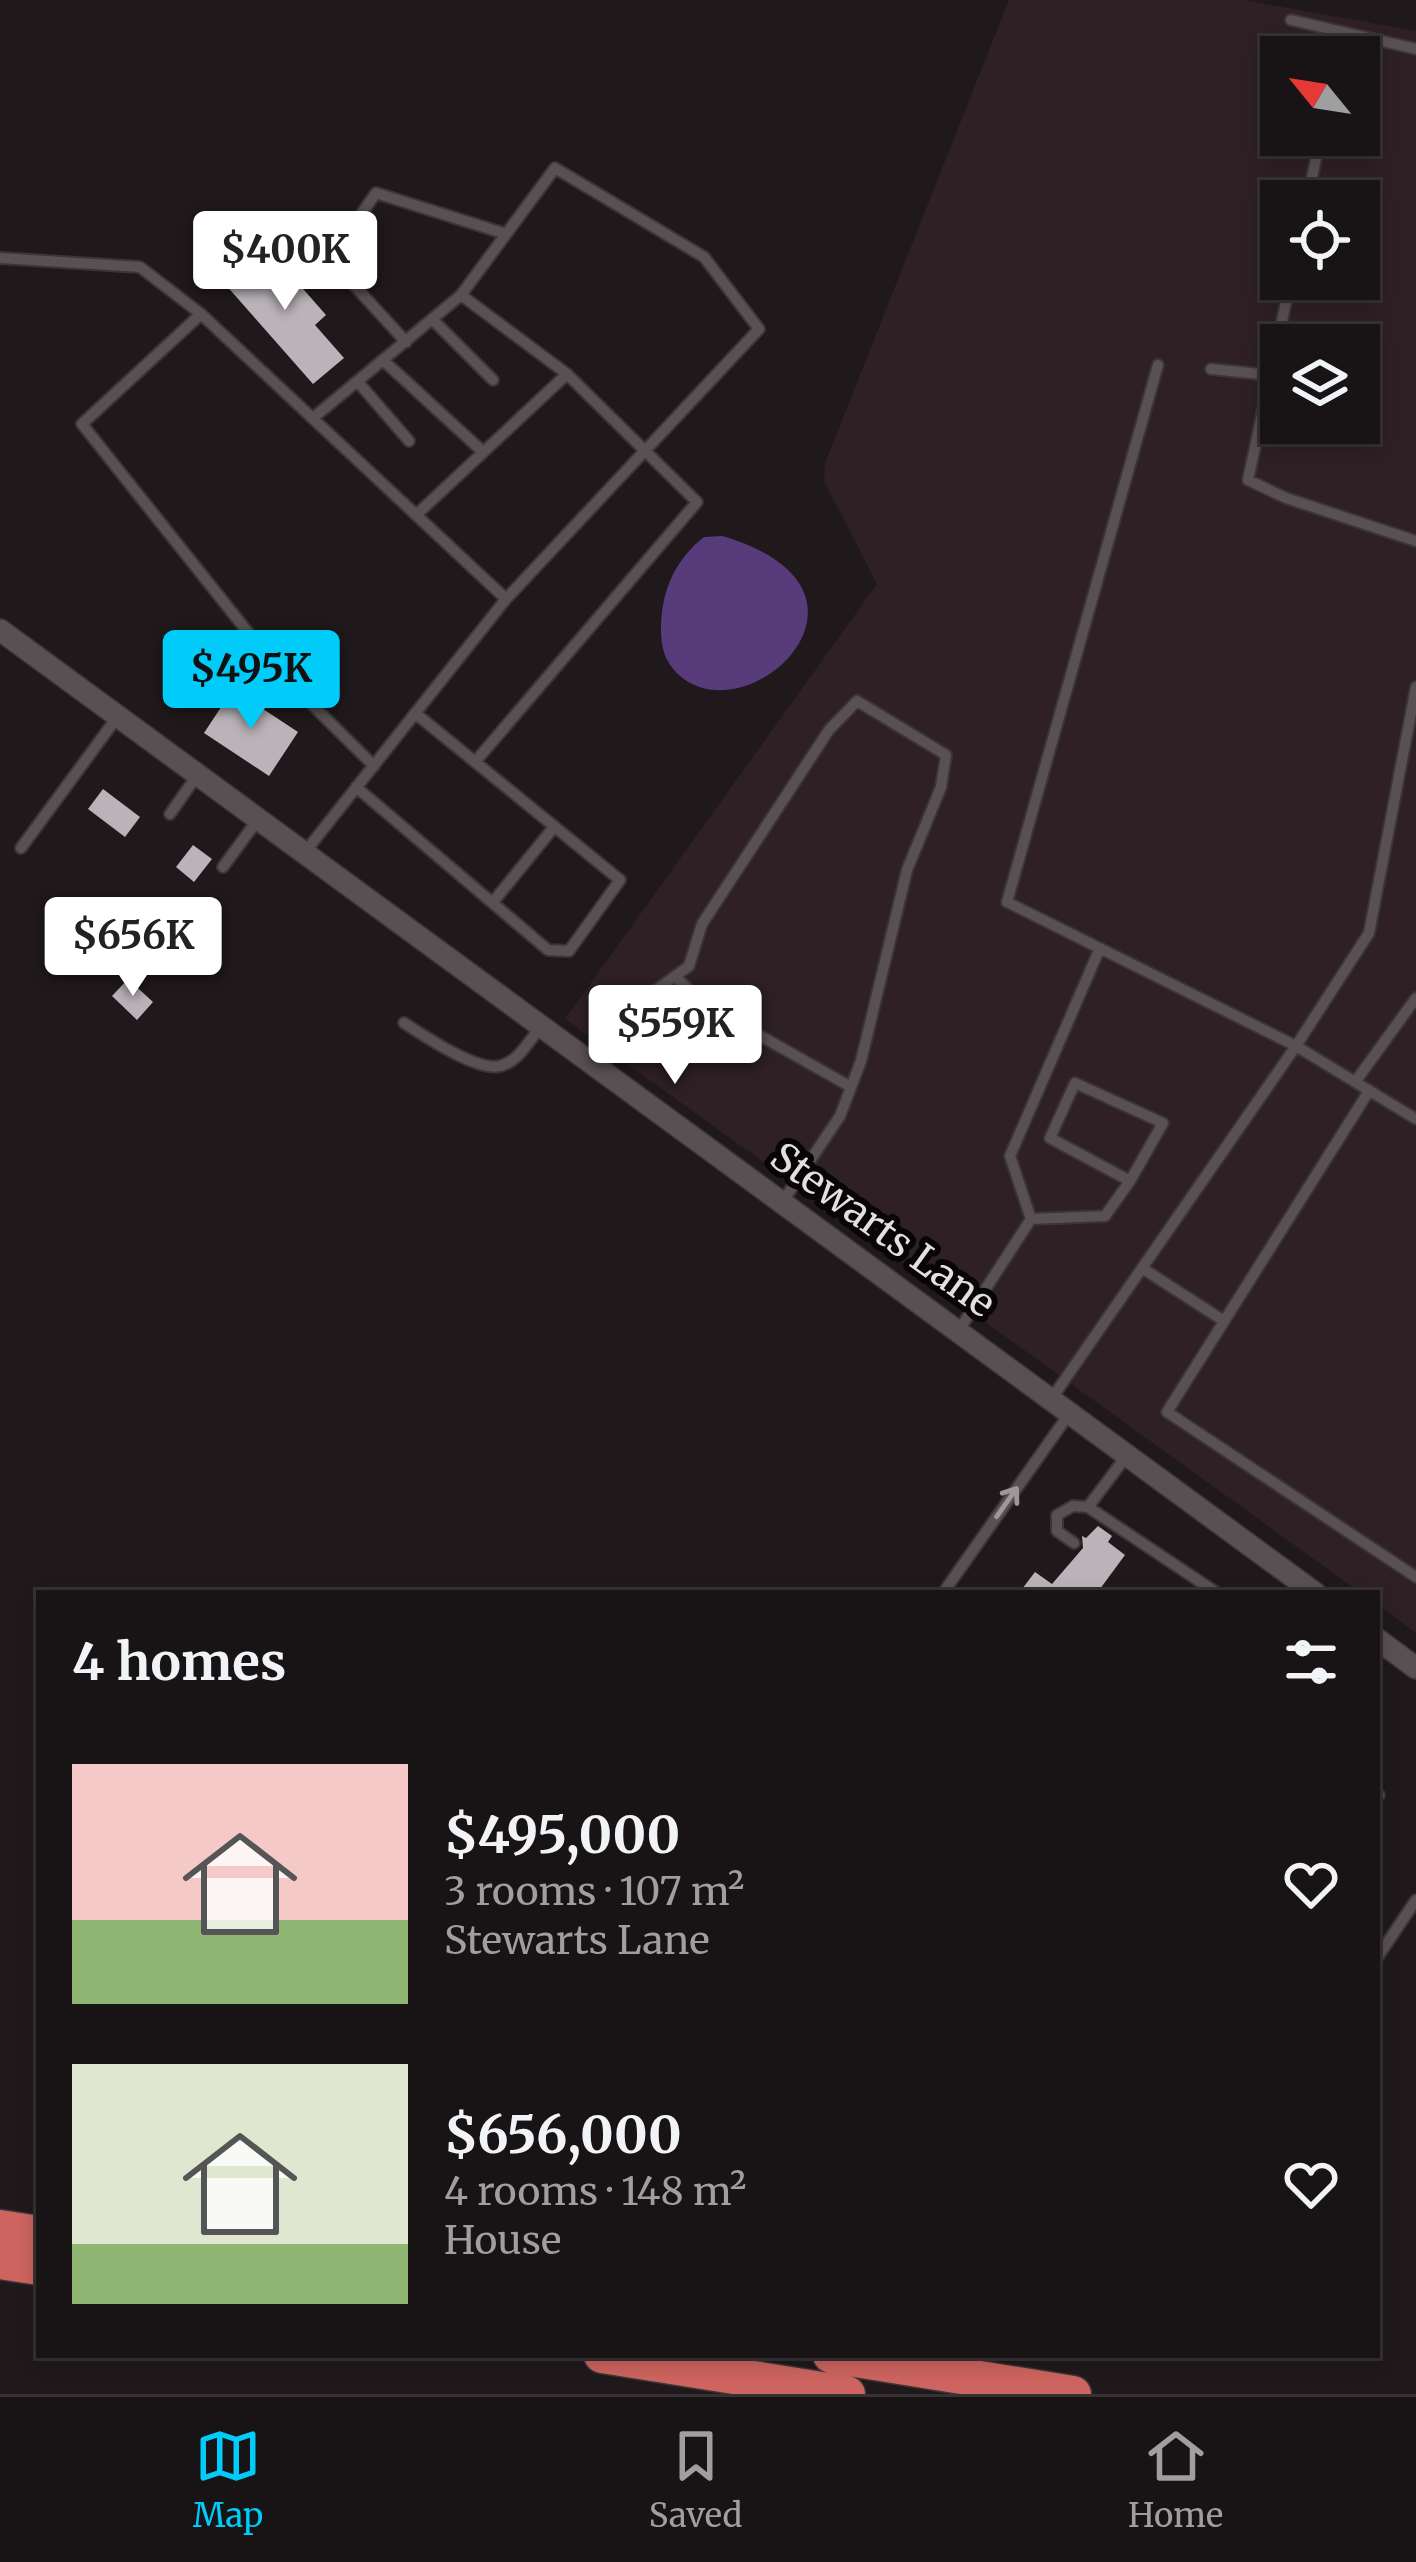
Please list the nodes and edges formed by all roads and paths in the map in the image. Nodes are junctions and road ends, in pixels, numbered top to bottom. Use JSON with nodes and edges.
{"nodes":[{"id":1,"x":1291,"y":20,"type":"dead end"},
{"id":2,"x":1343,"y":32,"type":"junction"},
{"id":3,"x":1342,"y":36,"type":"edge"},
{"id":4,"x":1416,"y":49,"type":"edge"},
{"id":5,"x":503,"y":233,"type":"junction"},
{"id":6,"x":0,"y":258,"type":"edge"},
{"id":7,"x":461,"y":295,"type":"junction"},
{"id":8,"x":201,"y":314,"type":"junction"},
{"id":9,"x":433,"y":320,"type":"junction"},
{"id":10,"x":406,"y":342,"type":"junction"},
{"id":11,"x":384,"y":361,"type":"junction"},
{"id":12,"x":1158,"y":365,"type":"dead end"},
{"id":13,"x":1210,"y":369,"type":"dead end"},
{"id":14,"x":567,"y":374,"type":"junction"},
{"id":15,"x":1260,"y":374,"type":"edge"},
{"id":16,"x":493,"y":380,"type":"dead end"},
{"id":17,"x":358,"y":382,"type":"junction"},
{"id":18,"x":313,"y":418,"type":"junction"},
{"id":19,"x":1260,"y":423,"type":"edge"},
{"id":20,"x":409,"y":441,"type":"dead end"},
{"id":21,"x":482,"y":451,"type":"junction"},
{"id":22,"x":644,"y":452,"type":"junction"},
{"id":23,"x":416,"y":515,"type":"junction"},
{"id":24,"x":1416,"y":541,"type":"edge"},
{"id":25,"x":506,"y":599,"type":"junction"},
{"id":26,"x":0,"y":629,"type":"edge"},
{"id":27,"x":1416,"y":687,"type":"edge"},
{"id":28,"x":416,"y":713,"type":"junction"},
{"id":29,"x":118,"y":716,"type":"junction"},
{"id":30,"x":475,"y":762,"type":"junction"},
{"id":31,"x":374,"y":766,"type":"junction"},
{"id":32,"x":198,"y":774,"type":"junction"},
{"id":33,"x":356,"y":787,"type":"junction"},
{"id":34,"x":170,"y":814,"type":"dead end"},
{"id":35,"x":259,"y":818,"type":"junction"},
{"id":36,"x":554,"y":826,"type":"junction"},
{"id":37,"x":21,"y":848,"type":"dead end"},
{"id":38,"x":305,"y":853,"type":"junction"},
{"id":39,"x":223,"y":867,"type":"dead end"},
{"id":40,"x":493,"y":902,"type":"junction"},
{"id":41,"x":1100,"y":948,"type":"junction"},
{"id":42,"x":677,"y":977,"type":"junction"},
{"id":43,"x":1416,"y":998,"type":"edge"},
{"id":44,"x":404,"y":1023,"type":"dead end"},
{"id":45,"x":542,"y":1025,"type":"junction"},
{"id":46,"x":1296,"y":1046,"type":"junction"},
{"id":47,"x":590,"y":1060,"type":"junction"},
{"id":48,"x":1355,"y":1082,"type":"junction"},
{"id":49,"x":851,"y":1087,"type":"junction"},
{"id":50,"x":1370,"y":1090,"type":"junction"},
{"id":51,"x":1416,"y":1119,"type":"edge"},
{"id":52,"x":1130,"y":1181,"type":"junction"},
{"id":53,"x":782,"y":1201,"type":"junction"},
{"id":54,"x":1031,"y":1219,"type":"junction"},
{"id":55,"x":1142,"y":1268,"type":"junction"},
{"id":56,"x":1225,"y":1321,"type":"junction"},
{"id":57,"x":959,"y":1330,"type":"junction"},
{"id":58,"x":1052,"y":1398,"type":"junction"},
{"id":59,"x":1071,"y":1412,"type":"junction"},
{"id":60,"x":1128,"y":1454,"type":"junction"},
{"id":61,"x":1088,"y":1507,"type":"junction"},
{"id":62,"x":1073,"y":1543,"type":"dead end"},
{"id":63,"x":1416,"y":1577,"type":"edge"},
{"id":64,"x":945,"y":1590,"type":"edge"},
{"id":65,"x":1212,"y":1590,"type":"edge"},
{"id":66,"x":1311,"y":1590,"type":"edge"},
{"id":67,"x":1380,"y":1641,"type":"edge"},
{"id":68,"x":1416,"y":1668,"type":"edge"},
{"id":69,"x":1416,"y":1900,"type":"edge"},
{"id":70,"x":1380,"y":1954,"type":"edge"},
{"id":71,"x":0,"y":2228,"type":"edge"},
{"id":72,"x":36,"y":2234,"type":"edge"},
{"id":73,"x":0,"y":2261,"type":"edge"},
{"id":74,"x":36,"y":2267,"type":"edge"},
{"id":75,"x":621,"y":2358,"type":"edge"},
{"id":76,"x":850,"y":2358,"type":"edge"},
{"id":77,"x":847,"y":2394,"type":"edge"},
{"id":78,"x":1073,"y":2394,"type":"edge"}],
"edges":[{"from":1,"to":2,"type":"lane"},
{"from":2,"to":3,"type":"lane"},
{"from":2,"to":4,"type":"lane"},
{"from":5,"to":7,"type":"lane"},
{"from":5,"to":10,"type":"lane"},
{"from":5,"to":22,"type":"lane"},
{"from":6,"to":8,"type":"lane"},
{"from":7,"to":9,"type":"lane"},
{"from":7,"to":14,"type":"lane"},
{"from":8,"to":18,"type":"lane"},
{"from":8,"to":31,"type":"lane"},
{"from":9,"to":10,"type":"lane"},
{"from":9,"to":16,"type":"lane"},
{"from":10,"to":11,"type":"lane"},
{"from":11,"to":17,"type":"lane"},
{"from":11,"to":21,"type":"lane"},
{"from":12,"to":41,"type":"lane"},
{"from":13,"to":15,"type":"lane"},
{"from":14,"to":21,"type":"lane"},
{"from":14,"to":22,"type":"lane"},
{"from":17,"to":18,"type":"lane"},
{"from":17,"to":20,"type":"lane"},
{"from":18,"to":23,"type":"lane"},
{"from":19,"to":24,"type":"lane"},
{"from":21,"to":23,"type":"lane"},
{"from":22,"to":25,"type":"lane"},
{"from":22,"to":30,"type":"lane"},
{"from":23,"to":25,"type":"lane"},
{"from":25,"to":28,"type":"lane"},
{"from":26,"to":29,"type":"street","name":"Stewarts Lane"},
{"from":27,"to":46,"type":"lane"},
{"from":28,"to":30,"type":"lane"},
{"from":28,"to":31,"type":"lane"},
{"from":29,"to":32,"type":"street","name":"Stewarts Lane"},
{"from":29,"to":37,"type":"lane"},
{"from":30,"to":36,"type":"lane"},
{"from":31,"to":33,"type":"lane"},
{"from":32,"to":34,"type":"lane"},
{"from":32,"to":35,"type":"street","name":"Stewarts Lane"},
{"from":33,"to":38,"type":"lane"},
{"from":33,"to":40,"type":"lane"},
{"from":35,"to":38,"type":"street","name":"Stewarts Lane"},
{"from":35,"to":39,"type":"lane"},
{"from":36,"to":40,"type":"lane"},
{"from":36,"to":40,"type":"lane"},
{"from":38,"to":45,"type":"street","name":"Stewarts Lane"},
{"from":41,"to":46,"type":"lane"},
{"from":41,"to":54,"type":"lane"},
{"from":42,"to":47,"type":"lane"},
{"from":42,"to":49,"type":"lane"},
{"from":42,"to":49,"type":"lane"},
{"from":43,"to":48,"type":"lane"},
{"from":44,"to":45,"type":"lane"},
{"from":45,"to":47,"type":"street","name":"Stewarts Lane"},
{"from":46,"to":48,"type":"lane"},
{"from":46,"to":55,"type":"lane"},
{"from":47,"to":53,"type":"street","name":"Stewarts Lane"},
{"from":48,"to":50,"type":"lane"},
{"from":49,"to":53,"type":"lane"},
{"from":50,"to":51,"type":"lane"},
{"from":50,"to":56,"type":"lane"},
{"from":52,"to":52,"type":"lane"},
{"from":52,"to":54,"type":"lane"},
{"from":53,"to":57,"type":"street","name":"Stewarts Lane"},
{"from":54,"to":57,"type":"lane"},
{"from":55,"to":56,"type":"lane"},
{"from":55,"to":58,"type":"lane"},
{"from":56,"to":63,"type":"lane"},
{"from":57,"to":58,"type":"street","name":"Stewarts Lane"},
{"from":58,"to":59,"type":"street","name":"Stewarts Lane"},
{"from":59,"to":60,"type":"street","name":"Stewarts Lane"},
{"from":64,"to":59,"type":"lane","one_way":true},
{"from":60,"to":61,"type":"lane"},
{"from":60,"to":66,"type":"street","name":"Stewarts Lane"},
{"from":61,"to":62,"type":"lane"},
{"from":61,"to":65,"type":"lane"},
{"from":67,"to":68,"type":"street"},
{"from":69,"to":70,"type":"lane"},
{"from":71,"to":72,"type":"highway"},
{"from":73,"to":74,"type":"highway"},
{"from":75,"to":77,"type":"highway"},
{"from":76,"to":78,"type":"highway"}]}
